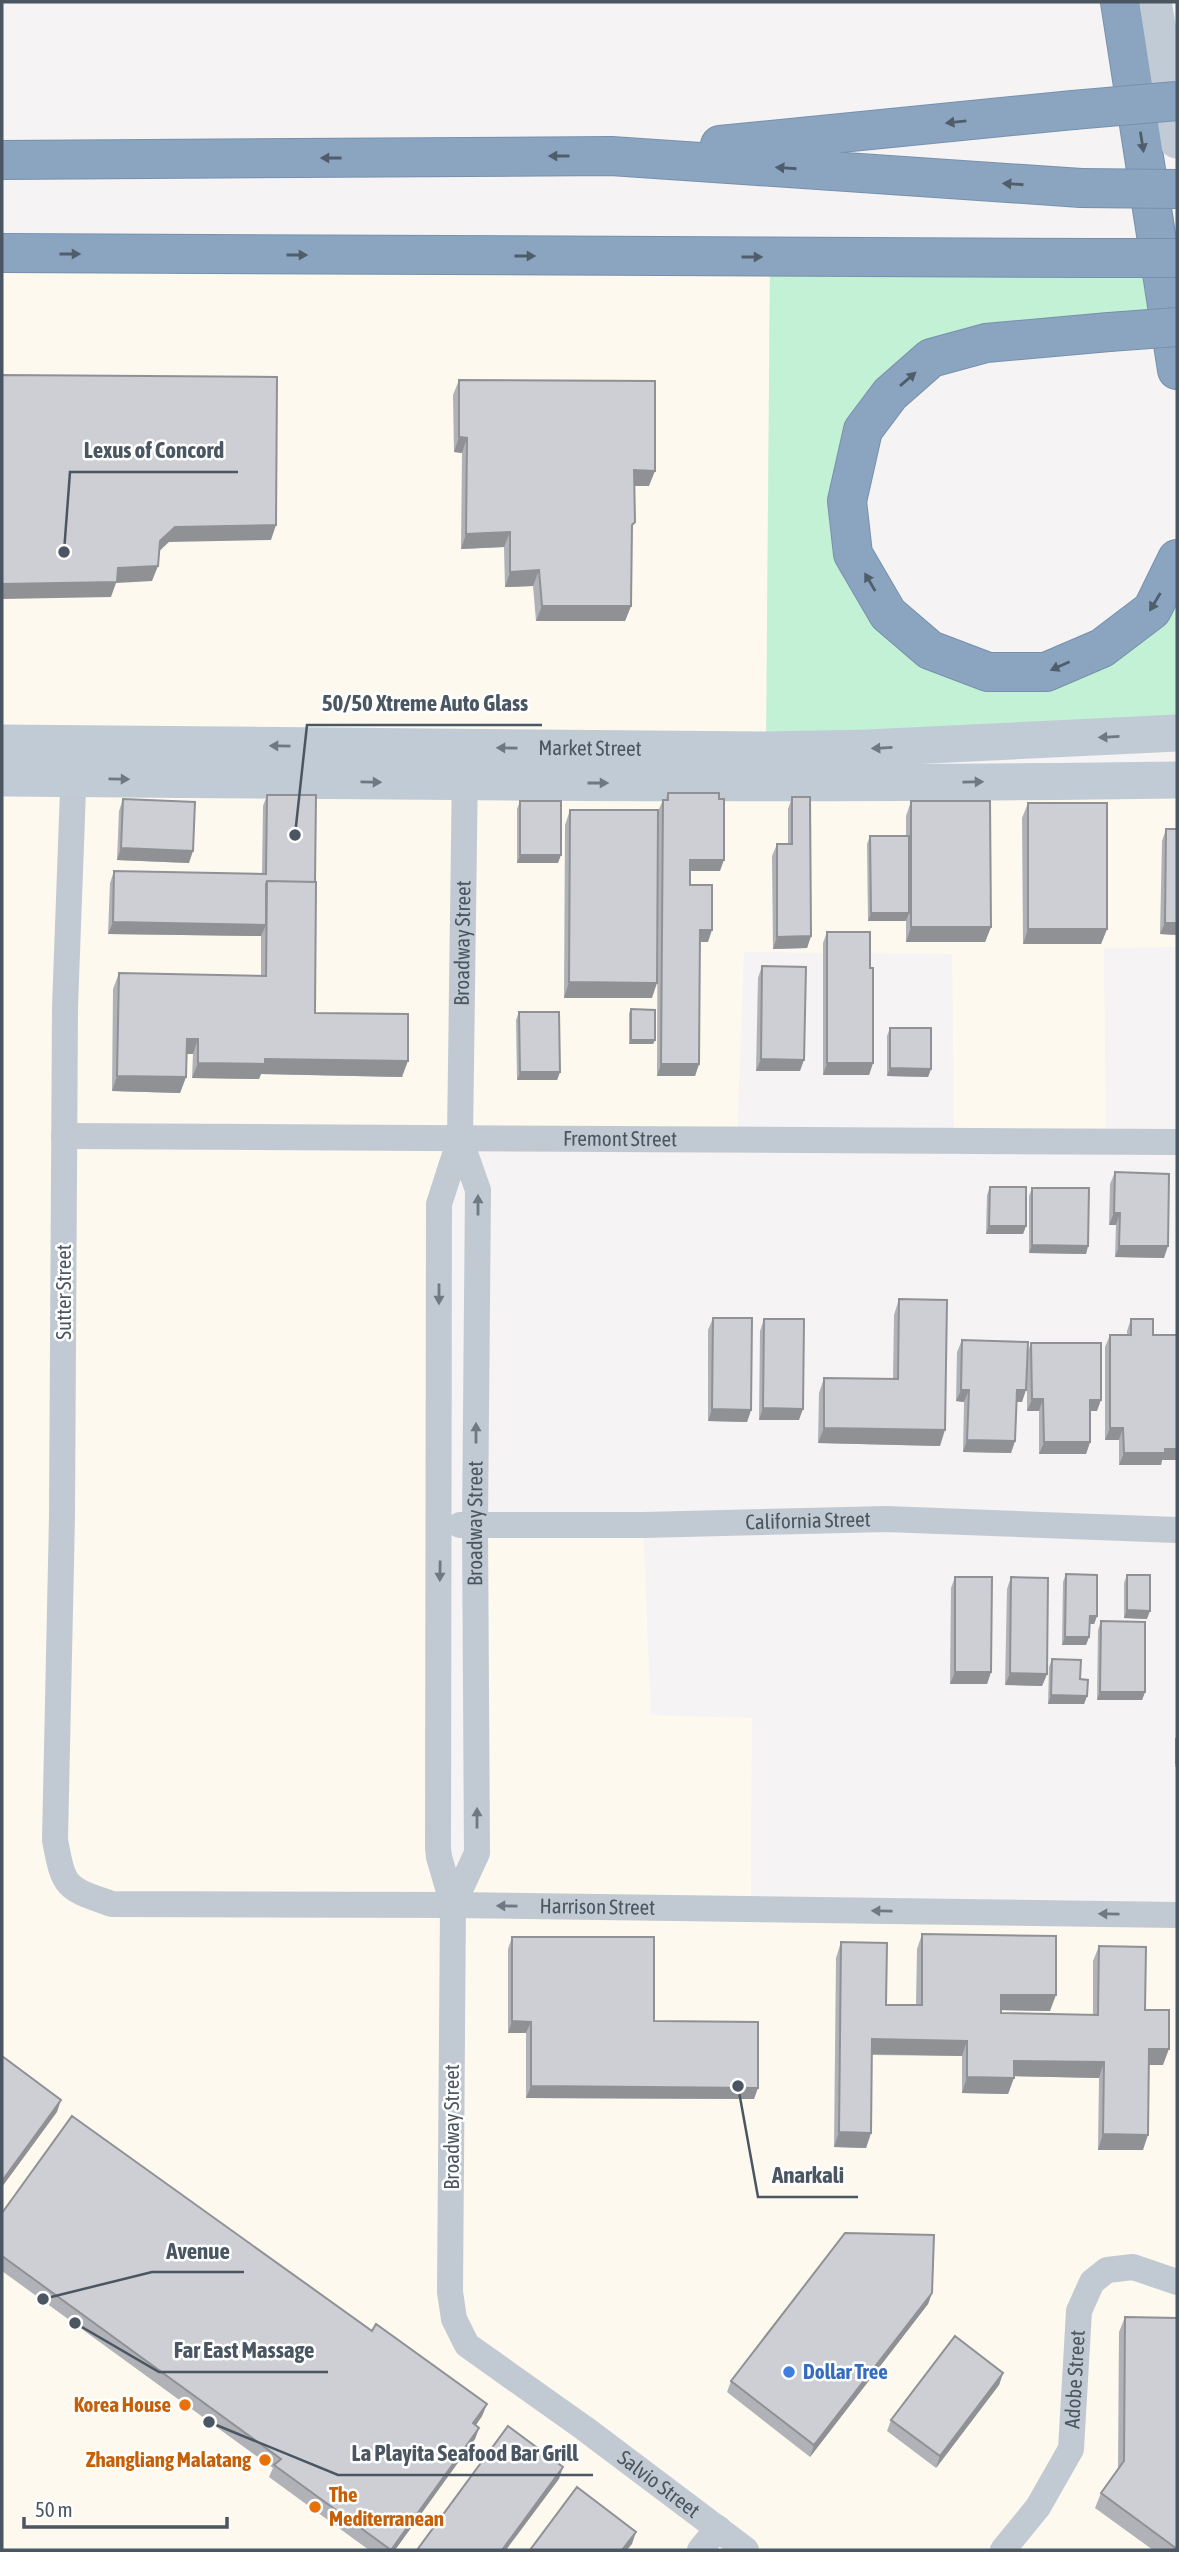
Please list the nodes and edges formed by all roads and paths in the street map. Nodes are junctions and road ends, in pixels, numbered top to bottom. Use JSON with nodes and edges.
{"nodes":[{"id":1,"x":1121,"y":2,"type":"edge"},
{"id":2,"x":1153,"y":2,"type":"edge"},
{"id":3,"x":1177,"y":101,"type":"edge"},
{"id":4,"x":1177,"y":140,"type":"edge"},
{"id":5,"x":611,"y":156,"type":"junction"},
{"id":6,"x":2,"y":160,"type":"edge"},
{"id":7,"x":1177,"y":189,"type":"edge"},
{"id":8,"x":2,"y":253,"type":"edge"},
{"id":9,"x":1177,"y":258,"type":"edge"},
{"id":10,"x":1177,"y":327,"type":"edge"},
{"id":11,"x":1177,"y":370,"type":"edge"},
{"id":12,"x":1177,"y":559,"type":"edge"},
{"id":13,"x":1177,"y":733,"type":"edge"},
{"id":14,"x":2,"y":743,"type":"edge"},
{"id":15,"x":465,"y":747,"type":"junction"},
{"id":16,"x":74,"y":761,"type":"junction"},
{"id":17,"x":2,"y":778,"type":"edge"},
{"id":18,"x":1177,"y":780,"type":"edge"},
{"id":19,"x":466,"y":783,"type":"junction"},
{"id":20,"x":64,"y":1136,"type":"junction"},
{"id":21,"x":460,"y":1139,"type":"junction"},
{"id":22,"x":1177,"y":1142,"type":"edge"},
{"id":23,"x":440,"y":1525,"type":"junction"},
{"id":24,"x":475,"y":1525,"type":"junction"},
{"id":25,"x":1177,"y":1530,"type":"edge"},
{"id":26,"x":55,"y":1840,"type":"joint"},
{"id":27,"x":453,"y":1905,"type":"junction"},
{"id":28,"x":1177,"y":1915,"type":"edge"},
{"id":29,"x":1177,"y":2282,"type":"edge"},
{"id":30,"x":467,"y":2345,"type":"joint"},
{"id":31,"x":718,"y":2528,"type":"junction"},
{"id":32,"x":700,"y":2550,"type":"edge"},
{"id":33,"x":746,"y":2550,"type":"edge"},
{"id":34,"x":1003,"y":2550,"type":"edge"}],
"edges":[{"from":1,"to":11,"type":"highway","one_way":true},
{"from":2,"to":4,"type":"main road"},
{"from":3,"to":5,"type":"highway","one_way":true,"bridge":true},
{"from":5,"to":6,"type":"highway","one_way":true},
{"from":7,"to":5,"type":"highway","one_way":true,"bridge":true},
{"from":8,"to":9,"type":"highway","one_way":true,"bridge":true},
{"from":12,"to":10,"type":"highway","one_way":true,"bridge":true},
{"from":13,"to":15,"type":"main road","name":"Market Street","one_way":true},
{"from":14,"to":16,"type":"main road","name":"Market Street"},
{"from":15,"to":16,"type":"main road","name":"Market Street","one_way":true},
{"from":15,"to":19,"type":"street","name":"Broadway Street"},
{"from":16,"to":17,"type":"main road","name":"Market Street"},
{"from":16,"to":19,"type":"main road","name":"Market Street","one_way":true},
{"from":16,"to":20,"type":"street","name":"Sutter Street"},
{"from":19,"to":18,"type":"main road","name":"Market Street","one_way":true},
{"from":19,"to":21,"type":"street","name":"Broadway Street"},
{"from":20,"to":21,"type":"street","name":"Fremont Street"},
{"from":20,"to":26,"type":"street","name":"Sutter Street"},
{"from":21,"to":22,"type":"street","name":"Fremont Street"},
{"from":21,"to":23,"type":"street","name":"Broadway Street","one_way":true},
{"from":24,"to":21,"type":"street","name":"Broadway Street","one_way":true},
{"from":23,"to":24,"type":"street","name":"California Street"},
{"from":23,"to":27,"type":"street","name":"Broadway Street","one_way":true},
{"from":24,"to":25,"type":"street","name":"California Street"},
{"from":27,"to":24,"type":"street","name":"Broadway Street","one_way":true},
{"from":26,"to":27,"type":"street","name":"Harrison Street"},
{"from":28,"to":27,"type":"street","name":"Harrison Street","one_way":true},
{"from":27,"to":30,"type":"street","name":"Broadway Street"},
{"from":29,"to":34,"type":"street","name":"Adobe Street"},
{"from":30,"to":31,"type":"street","name":"Salvio Street"},
{"from":31,"to":32,"type":"street"},
{"from":31,"to":33,"type":"street","name":"Salvio Street"}]}
